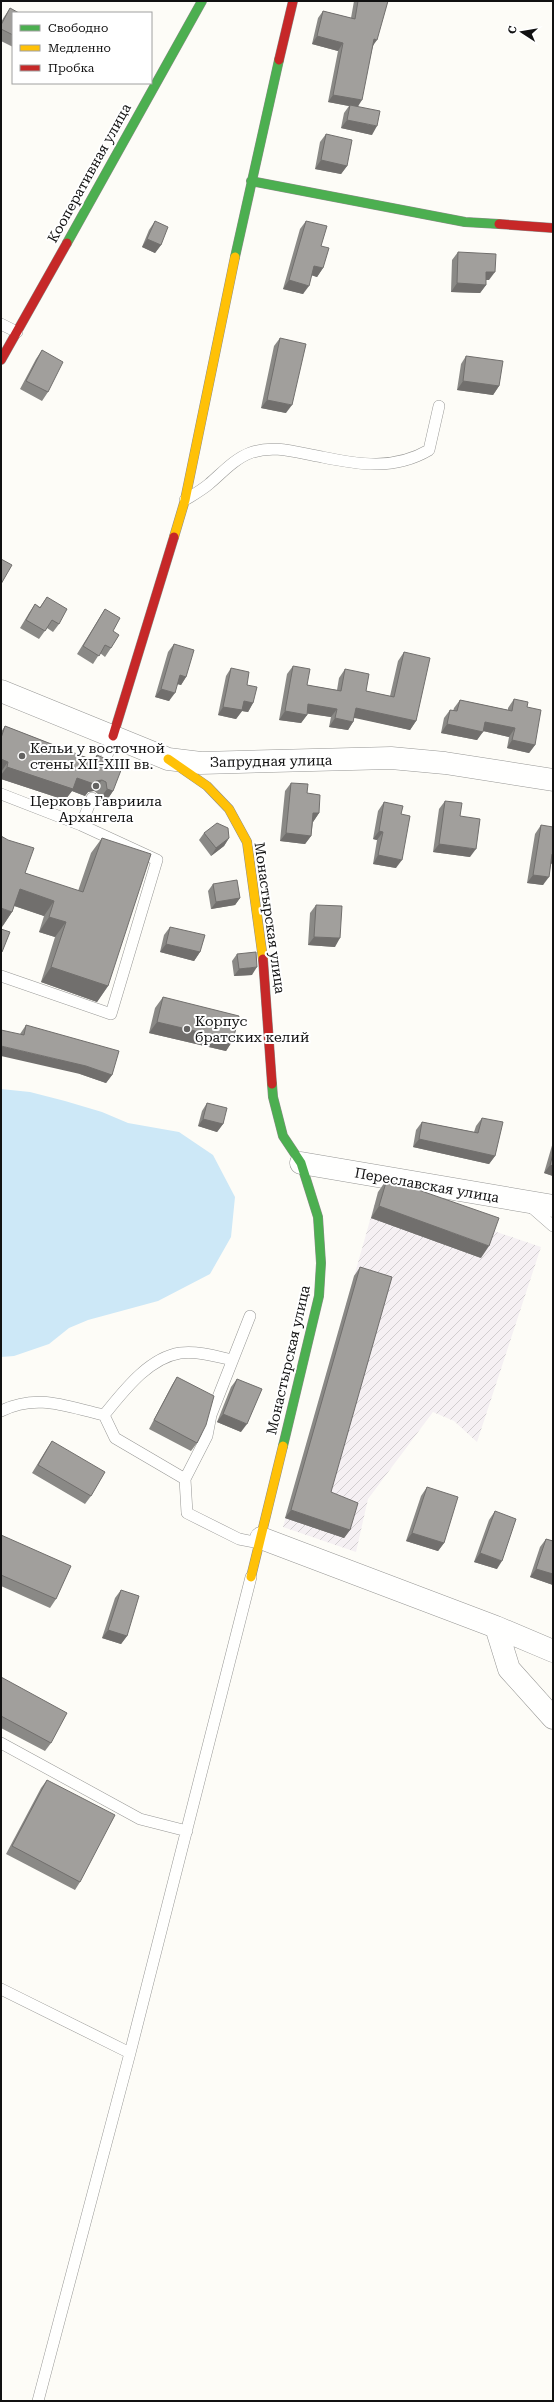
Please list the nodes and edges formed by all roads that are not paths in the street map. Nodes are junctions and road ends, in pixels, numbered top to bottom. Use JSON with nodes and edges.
{"nodes":[{"id":1,"x":202,"y":1,"type":"edge"},
{"id":2,"x":293,"y":1,"type":"edge"},
{"id":3,"x":252,"y":181,"type":"junction"},
{"id":4,"x":553,"y":228,"type":"edge"},
{"id":5,"x":1,"y":324,"type":"edge"},
{"id":6,"x":17,"y":332,"type":"junction"},
{"id":7,"x":1,"y":360,"type":"edge"},
{"id":8,"x":439,"y":406,"type":"dead end"},
{"id":9,"x":185,"y":500,"type":"junction"},
{"id":10,"x":1,"y":691,"type":"edge"},
{"id":11,"x":113,"y":736,"type":"junction"},
{"id":12,"x":168,"y":759,"type":"junction"},
{"id":13,"x":102,"y":772,"type":"edge"},
{"id":14,"x":553,"y":780,"type":"edge"},
{"id":15,"x":1,"y":794,"type":"edge"},
{"id":16,"x":92,"y":798,"type":"dead end"},
{"id":17,"x":81,"y":825,"type":"junction"},
{"id":18,"x":1,"y":976,"type":"edge"},
{"id":19,"x":301,"y":1163,"type":"junction"},
{"id":20,"x":524,"y":1201,"type":"junction"},
{"id":21,"x":553,"y":1206,"type":"edge"},
{"id":22,"x":553,"y":1226,"type":"edge"},
{"id":23,"x":250,"y":1316,"type":"dead end"},
{"id":24,"x":232,"y":1360,"type":"junction"},
{"id":25,"x":1,"y":1411,"type":"edge"},
{"id":26,"x":104,"y":1415,"type":"junction"},
{"id":27,"x":185,"y":1479,"type":"junction"},
{"id":28,"x":260,"y":1540,"type":"junction"},
{"id":29,"x":251,"y":1577,"type":"joint"},
{"id":30,"x":496,"y":1627,"type":"junction"},
{"id":31,"x":553,"y":1651,"type":"edge"},
{"id":32,"x":553,"y":1718,"type":"edge"},
{"id":33,"x":1,"y":1744,"type":"edge"},
{"id":34,"x":187,"y":1831,"type":"junction"},
{"id":35,"x":1,"y":1989,"type":"edge"},
{"id":36,"x":130,"y":2053,"type":"junction"},
{"id":37,"x":38,"y":2401,"type":"edge"}],
"edges":[{"from":1,"to":6,"type":"street","name":"Кооперативная улица"},
{"from":2,"to":3,"type":"street"},
{"from":3,"to":4,"type":"street"},
{"from":3,"to":9,"type":"street"},
{"from":5,"to":6,"type":"lane"},
{"from":6,"to":7,"type":"street","name":"Кооперативная улица"},
{"from":8,"to":9,"type":"lane"},
{"from":9,"to":11,"type":"street"},
{"from":10,"to":11,"type":"street","name":"Запрудная улица"},
{"from":11,"to":12,"type":"street","name":"Запрудная улица"},
{"from":11,"to":13,"type":"lane"},
{"from":12,"to":14,"type":"street","name":"Запрудная улица"},
{"from":12,"to":19,"type":"street","name":"Монастырская улица"},
{"from":15,"to":17,"type":"lane"},
{"from":16,"to":17,"type":"lane"},
{"from":17,"to":18,"type":"lane"},
{"from":19,"to":20,"type":"street","name":"Переславская улица"},
{"from":19,"to":28,"type":"street","name":"Монастырская улица"},
{"from":20,"to":21,"type":"street","name":"Переславская улица"},
{"from":20,"to":22,"type":"lane"},
{"from":23,"to":24,"type":"lane"},
{"from":24,"to":26,"type":"lane"},
{"from":24,"to":27,"type":"lane"},
{"from":25,"to":26,"type":"lane"},
{"from":26,"to":27,"type":"lane"},
{"from":27,"to":28,"type":"lane"},
{"from":28,"to":29,"type":"street","name":"Монастырская улица"},
{"from":28,"to":30,"type":"street"},
{"from":29,"to":34,"type":"lane"},
{"from":30,"to":31,"type":"street"},
{"from":30,"to":32,"type":"street"},
{"from":33,"to":34,"type":"lane"},
{"from":34,"to":36,"type":"lane"},
{"from":35,"to":36,"type":"lane"},
{"from":36,"to":37,"type":"lane"}]}
